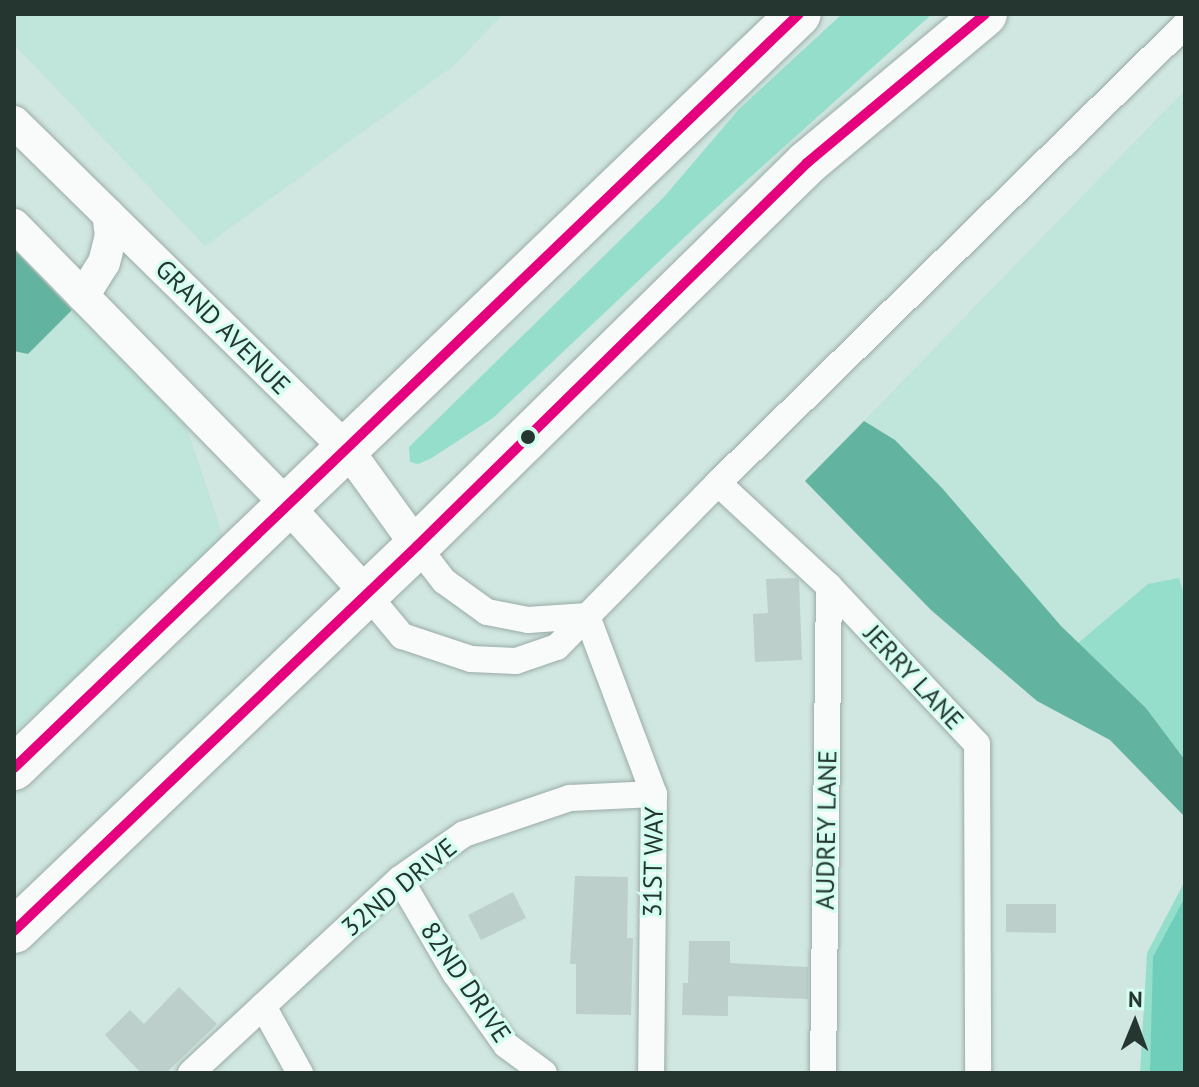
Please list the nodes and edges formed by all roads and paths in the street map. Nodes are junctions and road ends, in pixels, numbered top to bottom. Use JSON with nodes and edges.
{"nodes":[{"id":1,"x":799,"y":14,"type":"edge"},
{"id":2,"x":985,"y":14,"type":"edge"},
{"id":3,"x":1185,"y":25,"type":"edge"},
{"id":4,"x":14,"y":122,"type":"edge"},
{"id":5,"x":108,"y":214,"type":"junction"},
{"id":6,"x":14,"y":225,"type":"edge"},
{"id":7,"x":83,"y":296,"type":"junction"},
{"id":8,"x":347,"y":449,"type":"junction"},
{"id":9,"x":718,"y":483,"type":"junction"},
{"id":10,"x":286,"y":504,"type":"junction"},
{"id":11,"x":417,"y":546,"type":"junction"},
{"id":12,"x":829,"y":586,"type":"junction"},
{"id":13,"x":367,"y":594,"type":"junction"},
{"id":14,"x":587,"y":616,"type":"junction"},
{"id":15,"x":14,"y":768,"type":"edge"},
{"id":16,"x":654,"y":794,"type":"junction"},
{"id":17,"x":400,"y":879,"type":"junction"},
{"id":18,"x":14,"y":931,"type":"edge"},
{"id":19,"x":263,"y":1006,"type":"junction"},
{"id":20,"x":191,"y":1073,"type":"edge"},
{"id":21,"x":300,"y":1073,"type":"edge"},
{"id":22,"x":544,"y":1073,"type":"edge"},
{"id":23,"x":651,"y":1073,"type":"edge"},
{"id":24,"x":823,"y":1073,"type":"edge"},
{"id":25,"x":978,"y":1073,"type":"edge"}],
"edges":[{"from":1,"to":8,"type":"highway"},
{"from":2,"to":11,"type":"highway"},
{"from":3,"to":9,"type":"street"},
{"from":4,"to":5,"type":"street","name":"GRAND AVENUE"},
{"from":5,"to":7,"type":"street"},
{"from":5,"to":8,"type":"street","name":"GRAND AVENUE"},
{"from":6,"to":7,"type":"street"},
{"from":7,"to":10,"type":"street"},
{"from":8,"to":10,"type":"highway"},
{"from":8,"to":11,"type":"street","name":"GRAND AVENUE"},
{"from":9,"to":12,"type":"street","name":"JERRY LANE"},
{"from":9,"to":14,"type":"street"},
{"from":10,"to":13,"type":"street"},
{"from":10,"to":15,"type":"highway"},
{"from":11,"to":13,"type":"highway"},
{"from":11,"to":14,"type":"street"},
{"from":12,"to":24,"type":"street","name":"AUDREY LANE"},
{"from":12,"to":25,"type":"street","name":"JERRY LANE"},
{"from":13,"to":14,"type":"street"},
{"from":13,"to":18,"type":"highway"},
{"from":14,"to":16,"type":"street","name":"31ST WAY"},
{"from":16,"to":17,"type":"street","name":"32ND DRIVE"},
{"from":16,"to":23,"type":"street","name":"31ST WAY"},
{"from":17,"to":19,"type":"street","name":"32ND DRIVE"},
{"from":17,"to":22,"type":"street","name":"82ND DRIVE"},
{"from":19,"to":20,"type":"street","name":"32ND DRIVE"},
{"from":19,"to":21,"type":"street"}]}
